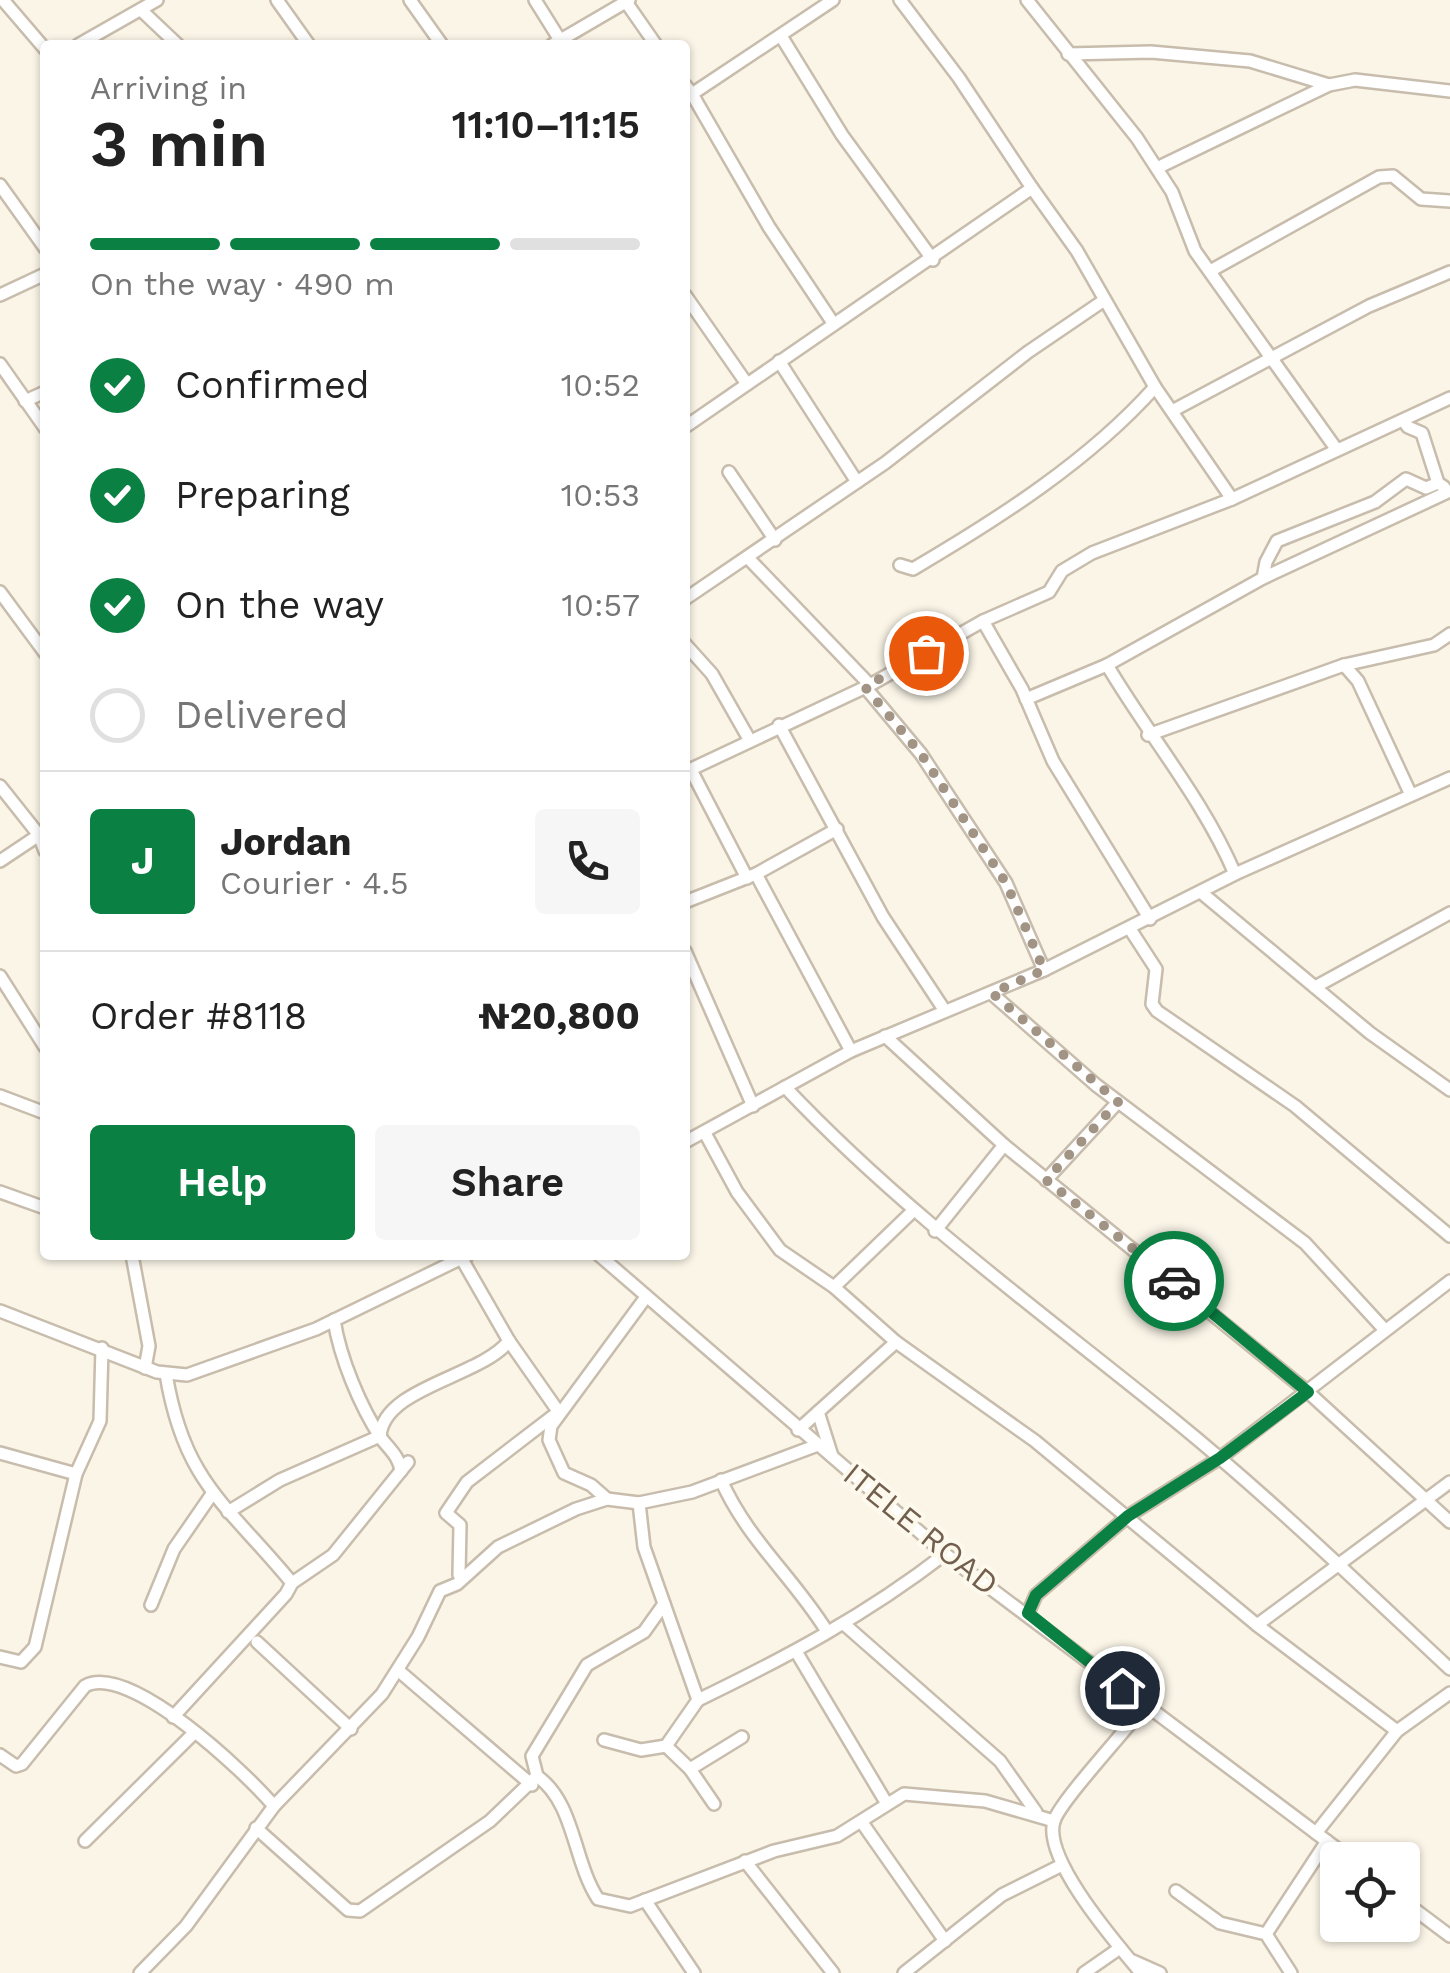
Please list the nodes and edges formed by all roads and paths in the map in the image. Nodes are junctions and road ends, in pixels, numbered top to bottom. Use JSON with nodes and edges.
{"nodes":[{"id":1,"x":3,"y":0,"type":"edge"},
{"id":2,"x":157,"y":0,"type":"edge"},
{"id":3,"x":277,"y":0,"type":"edge"},
{"id":4,"x":410,"y":0,"type":"edge"},
{"id":5,"x":535,"y":0,"type":"edge"},
{"id":6,"x":833,"y":0,"type":"edge"},
{"id":7,"x":900,"y":0,"type":"edge"},
{"id":8,"x":1028,"y":0,"type":"edge"},
{"id":9,"x":627,"y":1,"type":"edge"},
{"id":10,"x":142,"y":10,"type":"junction"},
{"id":11,"x":782,"y":36,"type":"junction"},
{"id":12,"x":87,"y":40,"type":"edge"},
{"id":13,"x":173,"y":40,"type":"edge"},
{"id":14,"x":306,"y":40,"type":"edge"},
{"id":15,"x":438,"y":40,"type":"edge"},
{"id":16,"x":555,"y":40,"type":"edge"},
{"id":17,"x":559,"y":40,"type":"edge"},
{"id":18,"x":653,"y":40,"type":"edge"},
{"id":19,"x":40,"y":43,"type":"edge"},
{"id":20,"x":1068,"y":54,"type":"junction"},
{"id":21,"x":1329,"y":86,"type":"junction"},
{"id":22,"x":690,"y":88,"type":"edge"},
{"id":23,"x":1450,"y":90,"type":"edge"},
{"id":24,"x":690,"y":92,"type":"edge"},
{"id":25,"x":1156,"y":168,"type":"junction"},
{"id":26,"x":0,"y":185,"type":"edge"},
{"id":27,"x":1032,"y":188,"type":"junction"},
{"id":28,"x":1450,"y":201,"type":"edge"},
{"id":29,"x":40,"y":241,"type":"edge"},
{"id":30,"x":933,"y":260,"type":"junction"},
{"id":31,"x":1212,"y":270,"type":"junction"},
{"id":32,"x":1450,"y":272,"type":"edge"},
{"id":33,"x":40,"y":276,"type":"edge"},
{"id":34,"x":0,"y":294,"type":"edge"},
{"id":35,"x":1102,"y":301,"type":"junction"},
{"id":36,"x":690,"y":302,"type":"edge"},
{"id":37,"x":833,"y":323,"type":"junction"},
{"id":38,"x":1272,"y":358,"type":"junction"},
{"id":39,"x":780,"y":360,"type":"junction"},
{"id":40,"x":0,"y":364,"type":"edge"},
{"id":41,"x":746,"y":384,"type":"junction"},
{"id":42,"x":1154,"y":386,"type":"junction"},
{"id":43,"x":40,"y":394,"type":"edge"},
{"id":44,"x":1450,"y":398,"type":"edge"},
{"id":45,"x":25,"y":400,"type":"junction"},
{"id":46,"x":1172,"y":410,"type":"junction"},
{"id":47,"x":1403,"y":420,"type":"junction"},
{"id":48,"x":40,"y":421,"type":"edge"},
{"id":49,"x":690,"y":423,"type":"edge"},
{"id":50,"x":1336,"y":450,"type":"junction"},
{"id":51,"x":729,"y":472,"type":"dead end"},
{"id":52,"x":856,"y":482,"type":"junction"},
{"id":53,"x":1438,"y":482,"type":"junction"},
{"id":54,"x":1450,"y":492,"type":"edge"},
{"id":55,"x":1232,"y":499,"type":"junction"},
{"id":56,"x":775,"y":540,"type":"junction"},
{"id":57,"x":749,"y":559,"type":"junction"},
{"id":58,"x":900,"y":566,"type":"dead end"},
{"id":59,"x":1264,"y":578,"type":"junction"},
{"id":60,"x":0,"y":592,"type":"edge"},
{"id":61,"x":690,"y":597,"type":"edge"},
{"id":62,"x":983,"y":622,"type":"junction"},
{"id":63,"x":1450,"y":634,"type":"edge"},
{"id":64,"x":40,"y":645,"type":"edge"},
{"id":65,"x":690,"y":650,"type":"edge"},
{"id":66,"x":1344,"y":664,"type":"junction"},
{"id":67,"x":1108,"y":666,"type":"junction"},
{"id":68,"x":868,"y":686,"type":"junction"},
{"id":69,"x":1026,"y":699,"type":"junction"},
{"id":70,"x":779,"y":725,"type":"junction"},
{"id":71,"x":1148,"y":735,"type":"junction"},
{"id":72,"x":749,"y":740,"type":"junction"},
{"id":73,"x":690,"y":770,"type":"edge"},
{"id":74,"x":690,"y":774,"type":"edge"},
{"id":75,"x":1450,"y":778,"type":"edge"},
{"id":76,"x":0,"y":786,"type":"edge"},
{"id":77,"x":1412,"y":795,"type":"junction"},
{"id":78,"x":837,"y":829,"type":"junction"},
{"id":79,"x":40,"y":831,"type":"edge"},
{"id":80,"x":40,"y":834,"type":"edge"},
{"id":81,"x":0,"y":861,"type":"edge"},
{"id":82,"x":1235,"y":874,"type":"junction"},
{"id":83,"x":752,"y":876,"type":"junction"},
{"id":84,"x":1203,"y":894,"type":"junction"},
{"id":85,"x":690,"y":900,"type":"edge"},
{"id":86,"x":1450,"y":913,"type":"edge"},
{"id":87,"x":1150,"y":919,"type":"junction"},
{"id":88,"x":1130,"y":929,"type":"junction"},
{"id":89,"x":690,"y":962,"type":"edge"},
{"id":90,"x":1044,"y":970,"type":"junction"},
{"id":91,"x":0,"y":976,"type":"edge"},
{"id":92,"x":1315,"y":986,"type":"junction"},
{"id":93,"x":992,"y":993,"type":"junction"},
{"id":94,"x":945,"y":1012,"type":"junction"},
{"id":95,"x":885,"y":1036,"type":"junction"},
{"id":96,"x":40,"y":1040,"type":"edge"},
{"id":97,"x":850,"y":1050,"type":"junction"},
{"id":98,"x":786,"y":1087,"type":"junction"},
{"id":99,"x":1450,"y":1090,"type":"edge"},
{"id":100,"x":0,"y":1096,"type":"edge"},
{"id":101,"x":1118,"y":1102,"type":"junction"},
{"id":102,"x":753,"y":1106,"type":"junction"},
{"id":103,"x":40,"y":1111,"type":"edge"},
{"id":104,"x":704,"y":1133,"type":"junction"},
{"id":105,"x":690,"y":1140,"type":"edge"},
{"id":106,"x":1004,"y":1146,"type":"junction"},
{"id":107,"x":1046,"y":1180,"type":"junction"},
{"id":108,"x":0,"y":1192,"type":"edge"},
{"id":109,"x":40,"y":1206,"type":"edge"},
{"id":110,"x":914,"y":1210,"type":"junction"},
{"id":111,"x":934,"y":1231,"type":"junction"},
{"id":112,"x":1450,"y":1236,"type":"edge"},
{"id":113,"x":133,"y":1260,"type":"edge"},
{"id":114,"x":461,"y":1260,"type":"edge"},
{"id":115,"x":466,"y":1260,"type":"edge"},
{"id":116,"x":604,"y":1260,"type":"edge"},
{"id":117,"x":1450,"y":1282,"type":"edge"},
{"id":118,"x":834,"y":1287,"type":"junction"},
{"id":119,"x":646,"y":1297,"type":"junction"},
{"id":120,"x":0,"y":1311,"type":"edge"},
{"id":121,"x":334,"y":1320,"type":"junction"},
{"id":122,"x":316,"y":1329,"type":"junction"},
{"id":123,"x":1384,"y":1329,"type":"junction"},
{"id":124,"x":508,"y":1341,"type":"junction"},
{"id":125,"x":338,"y":1342,"type":"junction"},
{"id":126,"x":896,"y":1342,"type":"junction"},
{"id":127,"x":102,"y":1348,"type":"junction"},
{"id":128,"x":145,"y":1368,"type":"junction"},
{"id":129,"x":166,"y":1374,"type":"junction"},
{"id":130,"x":1308,"y":1392,"type":"junction"},
{"id":131,"x":558,"y":1412,"type":"junction"},
{"id":132,"x":818,"y":1412,"type":"junction"},
{"id":133,"x":798,"y":1430,"type":"junction"},
{"id":134,"x":380,"y":1436,"type":"junction"},
{"id":135,"x":815,"y":1446,"type":"junction"},
{"id":136,"x":0,"y":1453,"type":"edge"},
{"id":137,"x":832,"y":1458,"type":"junction"},
{"id":138,"x":1220,"y":1458,"type":"junction"},
{"id":139,"x":76,"y":1474,"type":"junction"},
{"id":140,"x":721,"y":1480,"type":"junction"},
{"id":141,"x":1450,"y":1482,"type":"edge"},
{"id":142,"x":212,"y":1494,"type":"junction"},
{"id":143,"x":607,"y":1500,"type":"junction"},
{"id":144,"x":1423,"y":1500,"type":"junction"},
{"id":145,"x":639,"y":1503,"type":"junction"},
{"id":146,"x":228,"y":1512,"type":"junction"},
{"id":147,"x":1128,"y":1516,"type":"junction"},
{"id":148,"x":1450,"y":1522,"type":"edge"},
{"id":149,"x":945,"y":1554,"type":"junction"},
{"id":150,"x":1338,"y":1565,"type":"junction"},
{"id":151,"x":292,"y":1583,"type":"junction"},
{"id":152,"x":456,"y":1584,"type":"junction"},
{"id":153,"x":664,"y":1604,"type":"junction"},
{"id":154,"x":151,"y":1605,"type":"dead end"},
{"id":155,"x":1024,"y":1610,"type":"junction"},
{"id":156,"x":844,"y":1624,"type":"junction"},
{"id":157,"x":1257,"y":1625,"type":"junction"},
{"id":158,"x":650,"y":1626,"type":"junction"},
{"id":159,"x":674,"y":1626,"type":"junction"},
{"id":160,"x":826,"y":1630,"type":"junction"},
{"id":161,"x":257,"y":1642,"type":"dead end"},
{"id":162,"x":797,"y":1653,"type":"junction"},
{"id":163,"x":0,"y":1657,"type":"edge"},
{"id":164,"x":1450,"y":1669,"type":"edge"},
{"id":165,"x":399,"y":1670,"type":"junction"},
{"id":166,"x":1450,"y":1693,"type":"edge"},
{"id":167,"x":698,"y":1700,"type":"junction"},
{"id":168,"x":1145,"y":1705,"type":"junction"},
{"id":169,"x":173,"y":1717,"type":"junction"},
{"id":170,"x":352,"y":1729,"type":"junction"},
{"id":171,"x":1397,"y":1731,"type":"junction"},
{"id":172,"x":193,"y":1734,"type":"junction"},
{"id":173,"x":742,"y":1738,"type":"dead end"},
{"id":174,"x":604,"y":1740,"type":"dead end"},
{"id":175,"x":666,"y":1746,"type":"junction"},
{"id":176,"x":0,"y":1755,"type":"edge"},
{"id":177,"x":690,"y":1769,"type":"junction"},
{"id":178,"x":534,"y":1781,"type":"junction"},
{"id":179,"x":714,"y":1804,"type":"dead end"},
{"id":180,"x":887,"y":1804,"type":"junction"},
{"id":181,"x":274,"y":1806,"type":"junction"},
{"id":182,"x":1036,"y":1812,"type":"junction"},
{"id":183,"x":1054,"y":1821,"type":"junction"},
{"id":184,"x":863,"y":1824,"type":"junction"},
{"id":185,"x":256,"y":1828,"type":"junction"},
{"id":186,"x":1321,"y":1837,"type":"junction"},
{"id":187,"x":85,"y":1841,"type":"dead end"},
{"id":188,"x":1328,"y":1842,"type":"edge"},
{"id":189,"x":745,"y":1861,"type":"junction"},
{"id":190,"x":1062,"y":1864,"type":"junction"},
{"id":191,"x":1176,"y":1892,"type":"dead end"},
{"id":192,"x":644,"y":1900,"type":"junction"},
{"id":193,"x":1420,"y":1914,"type":"edge"},
{"id":194,"x":1266,"y":1934,"type":"junction"},
{"id":195,"x":1450,"y":1936,"type":"edge"},
{"id":196,"x":944,"y":1942,"type":"junction"},
{"id":197,"x":1120,"y":1948,"type":"junction"},
{"id":198,"x":1130,"y":1959,"type":"junction"},
{"id":199,"x":140,"y":1973,"type":"edge"},
{"id":200,"x":694,"y":1973,"type":"edge"},
{"id":201,"x":832,"y":1973,"type":"edge"},
{"id":202,"x":904,"y":1973,"type":"edge"},
{"id":203,"x":1084,"y":1973,"type":"edge"},
{"id":204,"x":1142,"y":1973,"type":"edge"},
{"id":205,"x":1160,"y":1973,"type":"edge"},
{"id":206,"x":1291,"y":1973,"type":"edge"}],
"edges":[{"from":1,"to":19,"type":"street"},
{"from":2,"to":10,"type":"street"},
{"from":3,"to":14,"type":"street"},
{"from":4,"to":15,"type":"street"},
{"from":5,"to":16,"type":"street"},
{"from":6,"to":11,"type":"street"},
{"from":7,"to":27,"type":"street"},
{"from":8,"to":20,"type":"street"},
{"from":9,"to":17,"type":"street"},
{"from":9,"to":18,"type":"street"},
{"from":10,"to":12,"type":"street"},
{"from":10,"to":13,"type":"street"},
{"from":11,"to":22,"type":"street"},
{"from":11,"to":30,"type":"street"},
{"from":20,"to":21,"type":"street"},
{"from":20,"to":25,"type":"street"},
{"from":21,"to":23,"type":"street"},
{"from":21,"to":25,"type":"street"},
{"from":24,"to":37,"type":"street"},
{"from":25,"to":31,"type":"street"},
{"from":26,"to":29,"type":"street"},
{"from":27,"to":30,"type":"street"},
{"from":27,"to":35,"type":"street"},
{"from":28,"to":31,"type":"street"},
{"from":30,"to":37,"type":"street"},
{"from":31,"to":38,"type":"street"},
{"from":32,"to":38,"type":"street"},
{"from":33,"to":34,"type":"street"},
{"from":35,"to":42,"type":"street"},
{"from":35,"to":52,"type":"street"},
{"from":36,"to":41,"type":"street"},
{"from":37,"to":39,"type":"street"},
{"from":38,"to":46,"type":"street"},
{"from":38,"to":50,"type":"street"},
{"from":39,"to":41,"type":"street"},
{"from":39,"to":52,"type":"street"},
{"from":40,"to":45,"type":"street"},
{"from":41,"to":49,"type":"street"},
{"from":42,"to":46,"type":"street"},
{"from":42,"to":58,"type":"street"},
{"from":43,"to":45,"type":"street"},
{"from":44,"to":47,"type":"street"},
{"from":45,"to":48,"type":"street"},
{"from":46,"to":55,"type":"street"},
{"from":47,"to":50,"type":"street"},
{"from":47,"to":53,"type":"street"},
{"from":50,"to":55,"type":"street"},
{"from":51,"to":56,"type":"street"},
{"from":52,"to":56,"type":"street"},
{"from":53,"to":54,"type":"street"},
{"from":53,"to":59,"type":"street"},
{"from":54,"to":59,"type":"street"},
{"from":55,"to":62,"type":"street"},
{"from":56,"to":57,"type":"street"},
{"from":57,"to":61,"type":"street"},
{"from":57,"to":68,"type":"street"},
{"from":59,"to":67,"type":"street"},
{"from":60,"to":64,"type":"street"},
{"from":62,"to":68,"type":"street"},
{"from":62,"to":69,"type":"street"},
{"from":63,"to":66,"type":"street"},
{"from":65,"to":72,"type":"street"},
{"from":66,"to":71,"type":"street"},
{"from":66,"to":77,"type":"street"},
{"from":67,"to":69,"type":"street"},
{"from":67,"to":71,"type":"street"},
{"from":68,"to":70,"type":"street"},
{"from":68,"to":90,"type":"street"},
{"from":69,"to":87,"type":"street"},
{"from":70,"to":72,"type":"street"},
{"from":70,"to":78,"type":"street"},
{"from":71,"to":82,"type":"street"},
{"from":72,"to":73,"type":"street"},
{"from":74,"to":83,"type":"street"},
{"from":75,"to":77,"type":"street"},
{"from":76,"to":79,"type":"street"},
{"from":77,"to":82,"type":"street"},
{"from":78,"to":83,"type":"street"},
{"from":78,"to":94,"type":"street"},
{"from":80,"to":81,"type":"street"},
{"from":82,"to":84,"type":"street"},
{"from":83,"to":85,"type":"street"},
{"from":83,"to":97,"type":"street"},
{"from":84,"to":87,"type":"street"},
{"from":84,"to":92,"type":"street"},
{"from":86,"to":92,"type":"street"},
{"from":87,"to":88,"type":"street"},
{"from":88,"to":90,"type":"street"},
{"from":88,"to":112,"type":"street"},
{"from":89,"to":102,"type":"street"},
{"from":90,"to":93,"type":"street"},
{"from":91,"to":96,"type":"street"},
{"from":92,"to":99,"type":"street"},
{"from":93,"to":94,"type":"street"},
{"from":93,"to":101,"type":"street"},
{"from":94,"to":95,"type":"street"},
{"from":95,"to":97,"type":"street"},
{"from":95,"to":106,"type":"street"},
{"from":97,"to":98,"type":"street"},
{"from":98,"to":102,"type":"street"},
{"from":98,"to":110,"type":"street"},
{"from":100,"to":103,"type":"street"},
{"from":101,"to":107,"type":"street"},
{"from":101,"to":123,"type":"street"},
{"from":102,"to":104,"type":"street"},
{"from":104,"to":105,"type":"street"},
{"from":104,"to":118,"type":"street"},
{"from":106,"to":107,"type":"street"},
{"from":106,"to":111,"type":"street"},
{"from":107,"to":130,"type":"street"},
{"from":108,"to":109,"type":"street"},
{"from":110,"to":111,"type":"street"},
{"from":110,"to":118,"type":"street"},
{"from":111,"to":138,"type":"street"},
{"from":113,"to":128,"type":"street"},
{"from":114,"to":121,"type":"street"},
{"from":115,"to":124,"type":"street"},
{"from":116,"to":119,"type":"street","name":"ITELE ROAD"},
{"from":117,"to":123,"type":"street"},
{"from":118,"to":126,"type":"street"},
{"from":119,"to":131,"type":"street"},
{"from":119,"to":133,"type":"street","name":"ITELE ROAD"},
{"from":120,"to":127,"type":"street"},
{"from":121,"to":122,"type":"street"},
{"from":121,"to":125,"type":"street"},
{"from":122,"to":125,"type":"street"},
{"from":122,"to":129,"type":"street"},
{"from":123,"to":130,"type":"street"},
{"from":124,"to":131,"type":"street"},
{"from":124,"to":134,"type":"street"},
{"from":125,"to":134,"type":"street"},
{"from":126,"to":132,"type":"street"},
{"from":126,"to":147,"type":"street"},
{"from":127,"to":128,"type":"street"},
{"from":127,"to":139,"type":"street"},
{"from":128,"to":129,"type":"street"},
{"from":129,"to":142,"type":"street"},
{"from":130,"to":138,"type":"street"},
{"from":130,"to":144,"type":"street"},
{"from":131,"to":143,"type":"street"},
{"from":131,"to":152,"type":"street"},
{"from":132,"to":133,"type":"street"},
{"from":132,"to":137,"type":"street"},
{"from":133,"to":135,"type":"street","name":"ITELE ROAD"},
{"from":134,"to":146,"type":"street"},
{"from":134,"to":151,"type":"street"},
{"from":135,"to":137,"type":"street","name":"ITELE ROAD"},
{"from":135,"to":140,"type":"street"},
{"from":136,"to":139,"type":"street"},
{"from":137,"to":149,"type":"street","name":"ITELE ROAD"},
{"from":138,"to":147,"type":"street"},
{"from":138,"to":150,"type":"street"},
{"from":139,"to":163,"type":"street"},
{"from":140,"to":145,"type":"street"},
{"from":140,"to":160,"type":"street"},
{"from":141,"to":144,"type":"street"},
{"from":142,"to":146,"type":"street"},
{"from":142,"to":154,"type":"street"},
{"from":143,"to":145,"type":"street"},
{"from":143,"to":152,"type":"street"},
{"from":144,"to":148,"type":"street"},
{"from":144,"to":150,"type":"street"},
{"from":145,"to":153,"type":"street"},
{"from":146,"to":151,"type":"street"},
{"from":147,"to":155,"type":"street"},
{"from":147,"to":157,"type":"street"},
{"from":149,"to":155,"type":"street","name":"ITELE ROAD"},
{"from":149,"to":156,"type":"street"},
{"from":150,"to":157,"type":"street"},
{"from":150,"to":164,"type":"street"},
{"from":151,"to":169,"type":"street"},
{"from":152,"to":165,"type":"street"},
{"from":153,"to":158,"type":"street"},
{"from":153,"to":159,"type":"street"},
{"from":155,"to":168,"type":"street","name":"ITELE ROAD"},
{"from":156,"to":160,"type":"street"},
{"from":156,"to":182,"type":"street"},
{"from":157,"to":171,"type":"street"},
{"from":158,"to":159,"type":"street"},
{"from":158,"to":178,"type":"street"},
{"from":159,"to":167,"type":"street"},
{"from":160,"to":162,"type":"street"},
{"from":161,"to":170,"type":"street"},
{"from":162,"to":167,"type":"street"},
{"from":162,"to":180,"type":"street"},
{"from":165,"to":170,"type":"street"},
{"from":165,"to":178,"type":"street"},
{"from":166,"to":171,"type":"street"},
{"from":167,"to":175,"type":"street"},
{"from":168,"to":183,"type":"street"},
{"from":168,"to":186,"type":"street","name":"ITELE ROAD"},
{"from":169,"to":172,"type":"street"},
{"from":169,"to":176,"type":"street"},
{"from":170,"to":181,"type":"street"},
{"from":171,"to":186,"type":"street"},
{"from":172,"to":181,"type":"street"},
{"from":172,"to":187,"type":"street"},
{"from":173,"to":177,"type":"street"},
{"from":174,"to":175,"type":"street"},
{"from":175,"to":177,"type":"street"},
{"from":177,"to":179,"type":"street"},
{"from":178,"to":185,"type":"street"},
{"from":178,"to":192,"type":"street"},
{"from":180,"to":182,"type":"street"},
{"from":180,"to":184,"type":"street"},
{"from":181,"to":185,"type":"street"},
{"from":182,"to":183,"type":"street"},
{"from":183,"to":190,"type":"street"},
{"from":184,"to":189,"type":"street"},
{"from":184,"to":196,"type":"street"},
{"from":185,"to":199,"type":"street"},
{"from":186,"to":188,"type":"street","name":"ITELE ROAD"},
{"from":186,"to":194,"type":"street"},
{"from":189,"to":192,"type":"street"},
{"from":189,"to":201,"type":"street"},
{"from":190,"to":196,"type":"street"},
{"from":190,"to":197,"type":"street"},
{"from":191,"to":194,"type":"street"},
{"from":192,"to":200,"type":"street"},
{"from":193,"to":195,"type":"street"},
{"from":194,"to":206,"type":"street"},
{"from":196,"to":202,"type":"street"},
{"from":197,"to":198,"type":"street"},
{"from":197,"to":203,"type":"street"},
{"from":198,"to":204,"type":"street"},
{"from":198,"to":205,"type":"street"}]}
